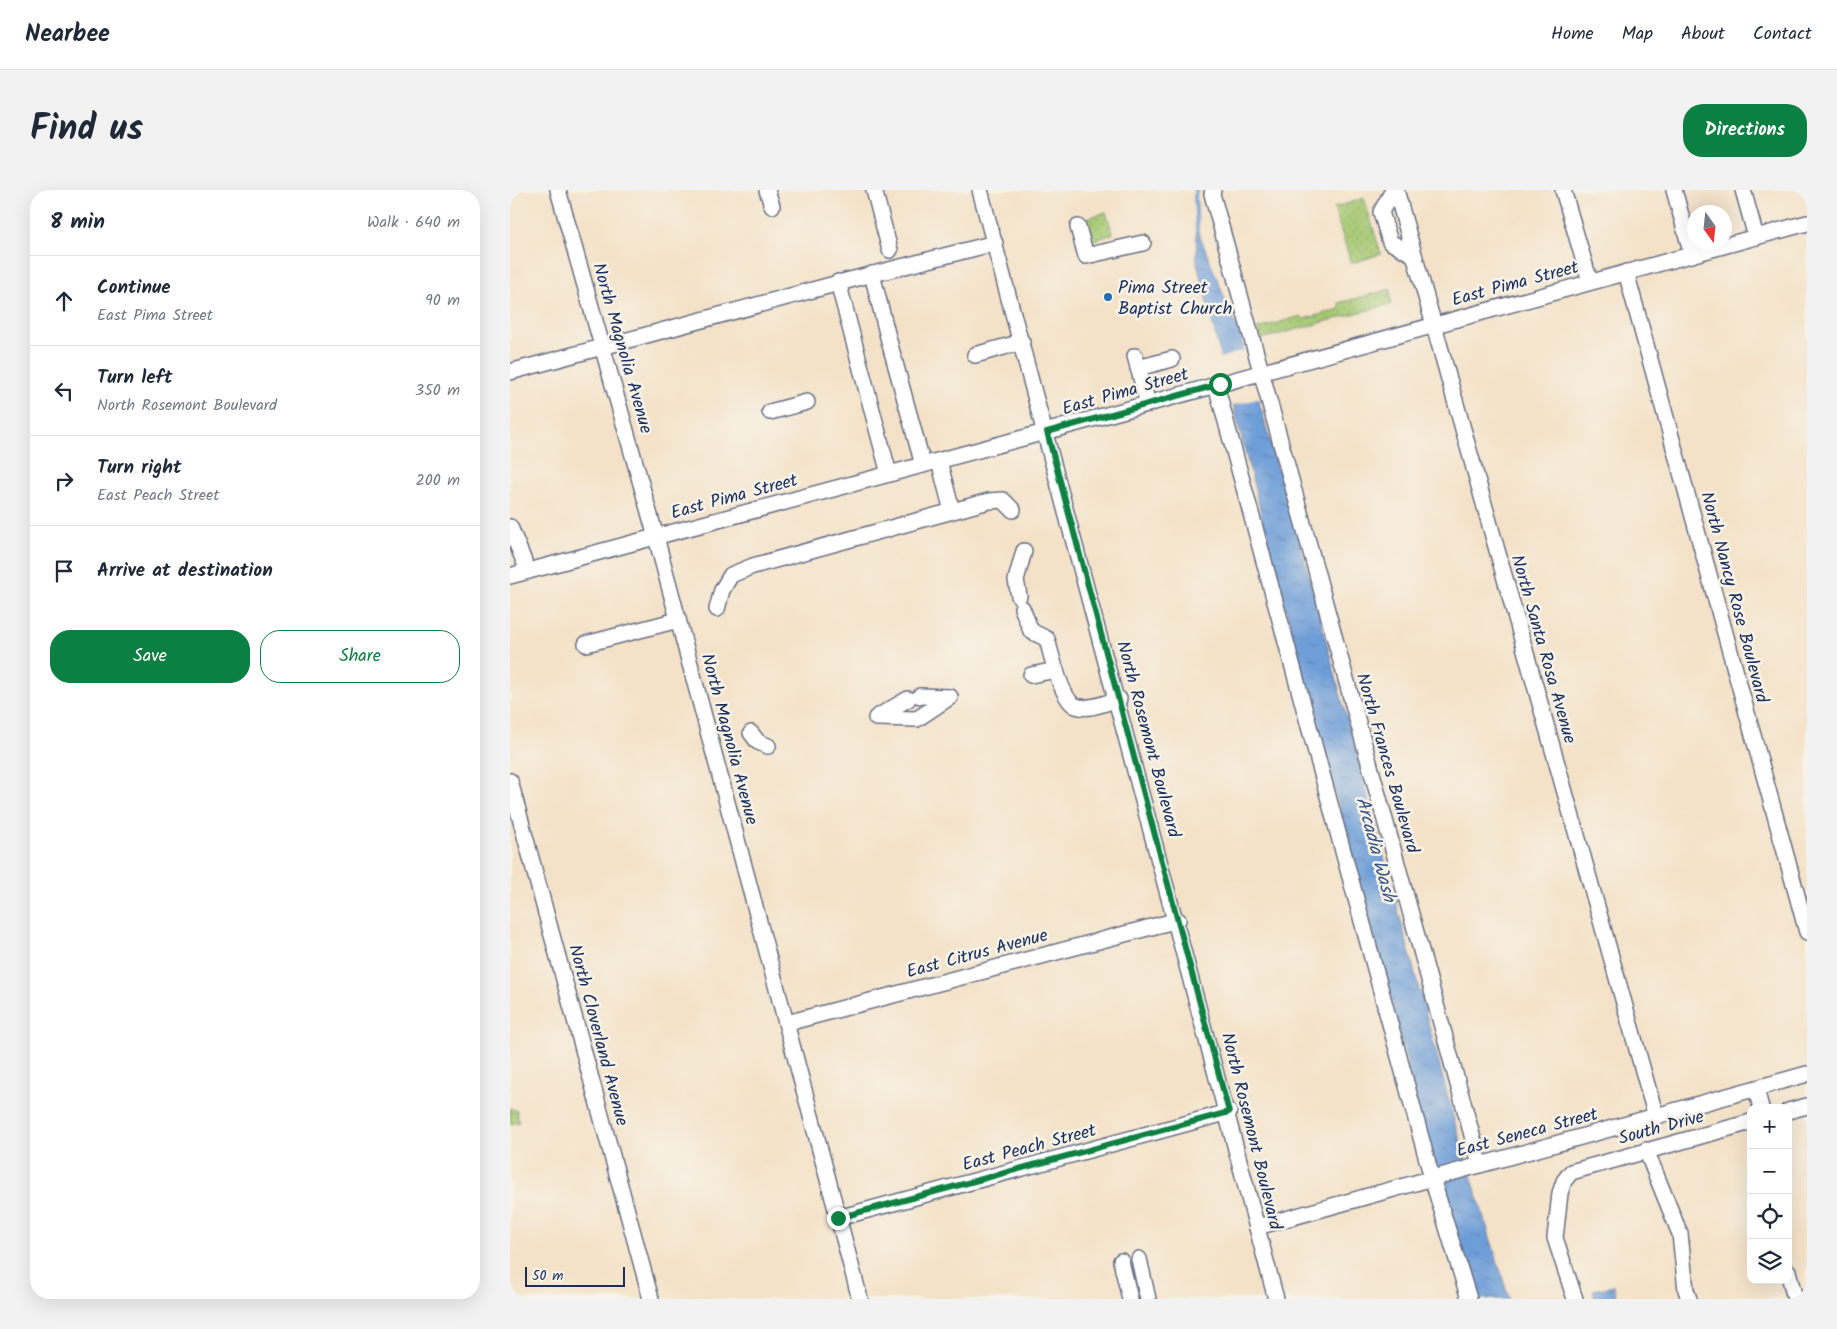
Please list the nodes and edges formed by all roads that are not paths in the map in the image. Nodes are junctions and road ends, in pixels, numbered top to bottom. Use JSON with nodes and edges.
{"nodes":[{"id":1,"x":558,"y":190,"type":"edge"},
{"id":2,"x":768,"y":190,"type":"edge"},
{"id":3,"x":874,"y":190,"type":"edge"},
{"id":4,"x":980,"y":190,"type":"edge"},
{"id":5,"x":1213,"y":190,"type":"edge"},
{"id":6,"x":1394,"y":190,"type":"edge"},
{"id":7,"x":1563,"y":190,"type":"edge"},
{"id":8,"x":1674,"y":190,"type":"edge"},
{"id":9,"x":1743,"y":190,"type":"edge"},
{"id":10,"x":772,"y":206,"type":"dead end"},
{"id":11,"x":1807,"y":224,"type":"edge"},
{"id":12,"x":1078,"y":227,"type":"dead end"},
{"id":13,"x":1756,"y":237,"type":"junction"},
{"id":14,"x":1143,"y":242,"type":"dead end"},
{"id":15,"x":995,"y":243,"type":"junction"},
{"id":16,"x":890,"y":250,"type":"dead end"},
{"id":17,"x":1692,"y":255,"type":"junction"},
{"id":18,"x":1626,"y":272,"type":"junction"},
{"id":19,"x":872,"y":274,"type":"junction"},
{"id":20,"x":838,"y":282,"type":"junction"},
{"id":21,"x":1590,"y":282,"type":"junction"},
{"id":22,"x":1434,"y":325,"type":"junction"},
{"id":23,"x":1022,"y":342,"type":"junction"},
{"id":24,"x":604,"y":348,"type":"junction"},
{"id":25,"x":975,"y":355,"type":"dead end"},
{"id":26,"x":1172,"y":359,"type":"dead end"},
{"id":27,"x":510,"y":372,"type":"edge"},
{"id":28,"x":1255,"y":374,"type":"junction"},
{"id":29,"x":1218,"y":384,"type":"junction"},
{"id":30,"x":807,"y":402,"type":"dead end"},
{"id":31,"x":1148,"y":404,"type":"junction"},
{"id":32,"x":770,"y":412,"type":"dead end"},
{"id":33,"x":1047,"y":432,"type":"junction"},
{"id":34,"x":939,"y":461,"type":"junction"},
{"id":35,"x":924,"y":465,"type":"junction"},
{"id":36,"x":889,"y":474,"type":"junction"},
{"id":37,"x":1013,"y":510,"type":"dead end"},
{"id":38,"x":952,"y":511,"type":"junction"},
{"id":39,"x":510,"y":527,"type":"edge"},
{"id":40,"x":656,"y":537,"type":"junction"},
{"id":41,"x":1024,"y":551,"type":"dead end"},
{"id":42,"x":528,"y":571,"type":"junction"},
{"id":43,"x":510,"y":576,"type":"edge"},
{"id":44,"x":717,"y":609,"type":"dead end"},
{"id":45,"x":678,"y":620,"type":"junction"},
{"id":46,"x":586,"y":644,"type":"dead end"},
{"id":47,"x":1056,"y":670,"type":"junction"},
{"id":48,"x":1031,"y":675,"type":"dead end"},
{"id":49,"x":1119,"y":699,"type":"junction"},
{"id":50,"x":751,"y":733,"type":"dead end"},
{"id":51,"x":768,"y":746,"type":"dead end"},
{"id":52,"x":510,"y":781,"type":"edge"},
{"id":53,"x":1178,"y":920,"type":"junction"},
{"id":54,"x":1807,"y":932,"type":"edge"},
{"id":55,"x":787,"y":1023,"type":"junction"},
{"id":56,"x":1807,"y":1074,"type":"edge"},
{"id":57,"x":1756,"y":1089,"type":"junction"},
{"id":58,"x":1760,"y":1104,"type":"edge"},
{"id":59,"x":1807,"y":1106,"type":"edge"},
{"id":60,"x":1792,"y":1111,"type":"edge"},
{"id":61,"x":1229,"y":1112,"type":"junction"},
{"id":62,"x":1656,"y":1117,"type":"junction"},
{"id":63,"x":1747,"y":1123,"type":"edge"},
{"id":64,"x":1646,"y":1150,"type":"junction"},
{"id":65,"x":1477,"y":1165,"type":"junction"},
{"id":66,"x":1434,"y":1177,"type":"junction"},
{"id":67,"x":838,"y":1218,"type":"junction"},
{"id":68,"x":1257,"y":1227,"type":"junction"},
{"id":69,"x":1139,"y":1259,"type":"dead end"},
{"id":70,"x":1121,"y":1261,"type":"dead end"},
{"id":71,"x":1791,"y":1284,"type":"edge"},
{"id":72,"x":651,"y":1299,"type":"edge"},
{"id":73,"x":860,"y":1299,"type":"edge"},
{"id":74,"x":1130,"y":1299,"type":"edge"},
{"id":75,"x":1148,"y":1299,"type":"edge"},
{"id":76,"x":1276,"y":1299,"type":"edge"},
{"id":77,"x":1469,"y":1299,"type":"edge"},
{"id":78,"x":1575,"y":1299,"type":"edge"},
{"id":79,"x":1689,"y":1299,"type":"edge"},
{"id":80,"x":1795,"y":1299,"type":"edge"}],
"edges":[{"from":1,"to":24,"type":"street","name":"North Magnolia Avenue"},
{"from":2,"to":10,"type":"street"},
{"from":3,"to":16,"type":"street"},
{"from":4,"to":15,"type":"street","name":"North Rosemont Boulevard"},
{"from":5,"to":28,"type":"street","name":"North Frances Boulevard"},
{"from":6,"to":22,"type":"street","name":"North Santa Rosa Avenue"},
{"from":7,"to":21,"type":"street"},
{"from":8,"to":17,"type":"street"},
{"from":9,"to":13,"type":"street"},
{"from":11,"to":13,"type":"street","name":"East Pima Street"},
{"from":12,"to":14,"type":"street"},
{"from":13,"to":17,"type":"street","name":"East Pima Street"},
{"from":15,"to":19,"type":"street"},
{"from":15,"to":23,"type":"street","name":"North Rosemont Boulevard"},
{"from":17,"to":18,"type":"street","name":"East Pima Street"},
{"from":18,"to":21,"type":"street","name":"East Pima Street"},
{"from":18,"to":54,"type":"street","name":"North Nancy Rose Boulevard"},
{"from":19,"to":20,"type":"street"},
{"from":19,"to":35,"type":"street"},
{"from":20,"to":24,"type":"street"},
{"from":20,"to":36,"type":"street"},
{"from":21,"to":22,"type":"street","name":"East Pima Street"},
{"from":22,"to":28,"type":"street","name":"East Pima Street"},
{"from":22,"to":62,"type":"street","name":"North Santa Rosa Avenue"},
{"from":23,"to":25,"type":"street"},
{"from":23,"to":33,"type":"street","name":"North Rosemont Boulevard"},
{"from":24,"to":27,"type":"street"},
{"from":24,"to":40,"type":"street","name":"North Magnolia Avenue"},
{"from":26,"to":31,"type":"street"},
{"from":28,"to":29,"type":"street","name":"East Pima Street"},
{"from":28,"to":65,"type":"street","name":"North Frances Boulevard"},
{"from":29,"to":31,"type":"street","name":"East Pima Street"},
{"from":29,"to":66,"type":"street"},
{"from":30,"to":32,"type":"street"},
{"from":31,"to":33,"type":"street","name":"East Pima Street"},
{"from":33,"to":34,"type":"street","name":"East Pima Street"},
{"from":33,"to":49,"type":"street","name":"North Rosemont Boulevard"},
{"from":34,"to":35,"type":"street","name":"East Pima Street"},
{"from":34,"to":38,"type":"street"},
{"from":35,"to":36,"type":"street","name":"East Pima Street"},
{"from":36,"to":40,"type":"street","name":"East Pima Street"},
{"from":37,"to":38,"type":"street"},
{"from":38,"to":44,"type":"street"},
{"from":39,"to":42,"type":"street"},
{"from":40,"to":42,"type":"street","name":"East Pima Street"},
{"from":40,"to":45,"type":"street","name":"North Magnolia Avenue"},
{"from":41,"to":47,"type":"street"},
{"from":42,"to":43,"type":"street","name":"East Pima Street"},
{"from":45,"to":46,"type":"street"},
{"from":45,"to":55,"type":"street","name":"North Magnolia Avenue"},
{"from":47,"to":48,"type":"street"},
{"from":47,"to":49,"type":"street"},
{"from":49,"to":53,"type":"street","name":"North Rosemont Boulevard"},
{"from":50,"to":51,"type":"street"},
{"from":52,"to":72,"type":"street","name":"North Cloverland Avenue"},
{"from":53,"to":55,"type":"street","name":"East Citrus Avenue"},
{"from":53,"to":61,"type":"street","name":"North Rosemont Boulevard"},
{"from":55,"to":67,"type":"street","name":"North Magnolia Avenue"},
{"from":56,"to":57,"type":"street","name":"East Seneca Street"},
{"from":57,"to":58,"type":"street"},
{"from":57,"to":62,"type":"street","name":"East Seneca Street"},
{"from":59,"to":60,"type":"street"},
{"from":61,"to":67,"type":"street","name":"East Peach Street"},
{"from":61,"to":68,"type":"street","name":"North Rosemont Boulevard"},
{"from":62,"to":65,"type":"street","name":"East Seneca Street"},
{"from":63,"to":64,"type":"street","name":"South Drive"},
{"from":64,"to":78,"type":"street","name":"South Drive"},
{"from":64,"to":79,"type":"street"},
{"from":65,"to":66,"type":"street","name":"East Seneca Street"},
{"from":66,"to":68,"type":"street","name":"East Seneca Street"},
{"from":66,"to":77,"type":"street"},
{"from":67,"to":73,"type":"street","name":"North Magnolia Avenue"},
{"from":68,"to":76,"type":"street","name":"North Rosemont Boulevard"},
{"from":69,"to":75,"type":"street"},
{"from":70,"to":74,"type":"street"},
{"from":71,"to":80,"type":"street"}]}
